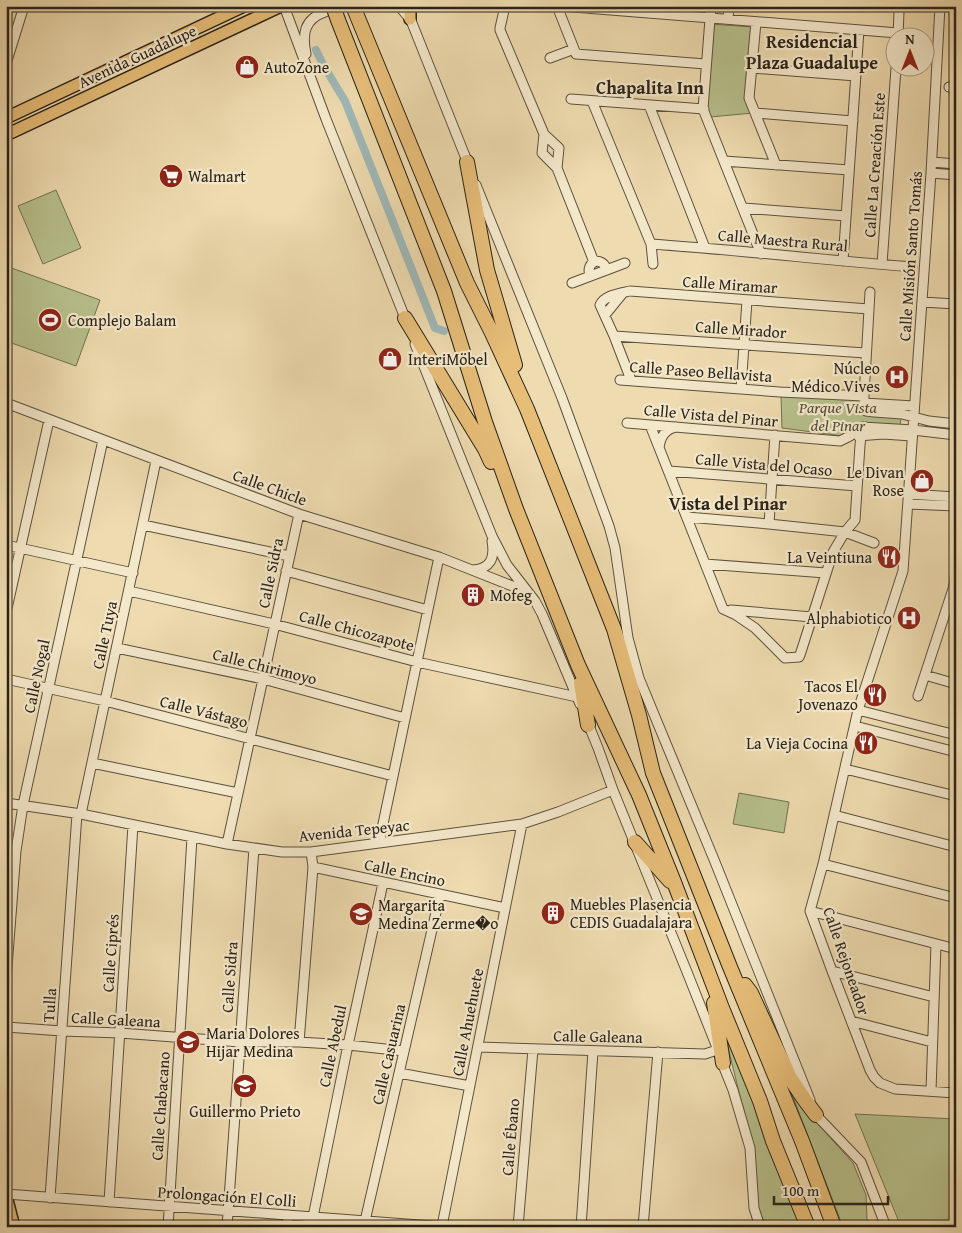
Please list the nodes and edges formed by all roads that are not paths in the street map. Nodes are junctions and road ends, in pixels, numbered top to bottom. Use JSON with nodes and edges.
{"nodes":[{"id":1,"x":244,"y":6,"type":"edge"},
{"id":2,"x":282,"y":6,"type":"edge"},
{"id":3,"x":399,"y":6,"type":"edge"},
{"id":4,"x":405,"y":6,"type":"edge"},
{"id":5,"x":410,"y":6,"type":"edge"},
{"id":6,"x":504,"y":6,"type":"edge"},
{"id":7,"x":510,"y":6,"type":"edge"},
{"id":8,"x":559,"y":6,"type":"edge"},
{"id":9,"x":711,"y":6,"type":"edge"},
{"id":10,"x":729,"y":6,"type":"edge"},
{"id":11,"x":940,"y":6,"type":"edge"},
{"id":12,"x":21,"y":7,"type":"edge"},
{"id":13,"x":329,"y":9,"type":"edge"},
{"id":14,"x":355,"y":9,"type":"edge"},
{"id":15,"x":899,"y":12,"type":"dead end"},
{"id":16,"x":710,"y":18,"type":"junction"},
{"id":17,"x":410,"y":19,"type":"junction"},
{"id":18,"x":728,"y":19,"type":"junction"},
{"id":19,"x":756,"y":22,"type":"junction"},
{"id":20,"x":898,"y":28,"type":"edge"},
{"id":21,"x":859,"y":30,"type":"junction"},
{"id":22,"x":884,"y":33,"type":"edge"},
{"id":23,"x":503,"y":36,"type":"junction"},
{"id":24,"x":575,"y":52,"type":"junction"},
{"id":25,"x":550,"y":58,"type":"dead end"},
{"id":26,"x":304,"y":62,"type":"junction"},
{"id":27,"x":6,"y":64,"type":"edge"},
{"id":28,"x":706,"y":64,"type":"junction"},
{"id":29,"x":752,"y":68,"type":"junction"},
{"id":30,"x":856,"y":76,"type":"junction"},
{"id":31,"x":895,"y":78,"type":"edge"},
{"id":32,"x":571,"y":99,"type":"dead end"},
{"id":33,"x":592,"y":101,"type":"junction"},
{"id":34,"x":649,"y":105,"type":"junction"},
{"id":35,"x":704,"y":109,"type":"junction"},
{"id":36,"x":756,"y":114,"type":"junction"},
{"id":37,"x":6,"y":118,"type":"edge"},
{"id":38,"x":853,"y":121,"type":"junction"},
{"id":39,"x":544,"y":134,"type":"junction"},
{"id":40,"x":6,"y":135,"type":"edge"},
{"id":41,"x":724,"y":161,"type":"junction"},
{"id":42,"x":467,"y":162,"type":"junction"},
{"id":43,"x":932,"y":162,"type":"junction"},
{"id":44,"x":956,"y":164,"type":"edge"},
{"id":45,"x":776,"y":165,"type":"junction"},
{"id":46,"x":557,"y":168,"type":"junction"},
{"id":47,"x":849,"y":170,"type":"junction"},
{"id":48,"x":931,"y":173,"type":"junction"},
{"id":49,"x":956,"y":175,"type":"edge"},
{"id":50,"x":743,"y":208,"type":"junction"},
{"id":51,"x":846,"y":216,"type":"junction"},
{"id":52,"x":651,"y":244,"type":"junction"},
{"id":53,"x":705,"y":248,"type":"junction"},
{"id":54,"x":761,"y":254,"type":"junction"},
{"id":55,"x":843,"y":261,"type":"junction"},
{"id":56,"x":594,"y":262,"type":"junction"},
{"id":57,"x":625,"y":263,"type":"dead end"},
{"id":58,"x":653,"y":264,"type":"dead end"},
{"id":59,"x":882,"y":264,"type":"junction"},
{"id":60,"x":912,"y":267,"type":"dead end"},
{"id":61,"x":607,"y":270,"type":"junction"},
{"id":62,"x":590,"y":276,"type":"junction"},
{"id":63,"x":572,"y":283,"type":"dead end"},
{"id":64,"x":870,"y":292,"type":"dead end"},
{"id":65,"x":747,"y":300,"type":"junction"},
{"id":66,"x":922,"y":302,"type":"junction"},
{"id":67,"x":956,"y":304,"type":"edge"},
{"id":68,"x":869,"y":310,"type":"junction"},
{"id":69,"x":405,"y":318,"type":"junction"},
{"id":70,"x":614,"y":336,"type":"junction"},
{"id":71,"x":744,"y":344,"type":"junction"},
{"id":72,"x":866,"y":353,"type":"junction"},
{"id":73,"x":620,"y":380,"type":"dead end"},
{"id":74,"x":631,"y":380,"type":"junction"},
{"id":75,"x":741,"y":389,"type":"junction"},
{"id":76,"x":864,"y":400,"type":"junction"},
{"id":77,"x":6,"y":404,"type":"edge"},
{"id":78,"x":914,"y":406,"type":"junction"},
{"id":79,"x":527,"y":409,"type":"junction"},
{"id":80,"x":914,"y":417,"type":"junction"},
{"id":81,"x":49,"y":420,"type":"junction"},
{"id":82,"x":628,"y":424,"type":"dead end"},
{"id":83,"x":956,"y":424,"type":"edge"},
{"id":84,"x":650,"y":425,"type":"junction"},
{"id":85,"x":676,"y":427,"type":"junction"},
{"id":86,"x":866,"y":427,"type":"junction"},
{"id":87,"x":913,"y":433,"type":"junction"},
{"id":88,"x":775,"y":435,"type":"junction"},
{"id":89,"x":956,"y":435,"type":"edge"},
{"id":90,"x":850,"y":436,"type":"junction"},
{"id":91,"x":861,"y":436,"type":"junction"},
{"id":92,"x":103,"y":440,"type":"junction"},
{"id":93,"x":659,"y":448,"type":"junction"},
{"id":94,"x":156,"y":461,"type":"junction"},
{"id":95,"x":668,"y":471,"type":"junction"},
{"id":96,"x":773,"y":480,"type":"junction"},
{"id":97,"x":858,"y":486,"type":"junction"},
{"id":98,"x":908,"y":494,"type":"junction"},
{"id":99,"x":956,"y":497,"type":"edge"},
{"id":100,"x":908,"y":504,"type":"junction"},
{"id":101,"x":956,"y":506,"type":"edge"},
{"id":102,"x":516,"y":509,"type":"junction"},
{"id":103,"x":299,"y":514,"type":"junction"},
{"id":104,"x":687,"y":517,"type":"junction"},
{"id":105,"x":769,"y":524,"type":"junction"},
{"id":106,"x":143,"y":525,"type":"junction"},
{"id":107,"x":845,"y":532,"type":"junction"},
{"id":108,"x":492,"y":536,"type":"junction"},
{"id":109,"x":874,"y":543,"type":"dead end"},
{"id":110,"x":6,"y":544,"type":"edge"},
{"id":111,"x":20,"y":548,"type":"junction"},
{"id":112,"x":289,"y":556,"type":"junction"},
{"id":113,"x":439,"y":557,"type":"junction"},
{"id":114,"x":77,"y":560,"type":"junction"},
{"id":115,"x":705,"y":564,"type":"junction"},
{"id":116,"x":956,"y":568,"type":"edge"},
{"id":117,"x":286,"y":570,"type":"junction"},
{"id":118,"x":471,"y":570,"type":"junction"},
{"id":119,"x":132,"y":573,"type":"junction"},
{"id":120,"x":826,"y":573,"type":"junction"},
{"id":121,"x":129,"y":591,"type":"junction"},
{"id":122,"x":526,"y":591,"type":"junction"},
{"id":123,"x":723,"y":609,"type":"junction"},
{"id":124,"x":428,"y":610,"type":"junction"},
{"id":125,"x":6,"y":613,"type":"edge"},
{"id":126,"x":812,"y":617,"type":"junction"},
{"id":127,"x":274,"y":624,"type":"junction"},
{"id":128,"x":116,"y":648,"type":"junction"},
{"id":129,"x":417,"y":662,"type":"junction"},
{"id":130,"x":578,"y":665,"type":"junction"},
{"id":131,"x":925,"y":675,"type":"junction"},
{"id":132,"x":6,"y":679,"type":"edge"},
{"id":133,"x":263,"y":679,"type":"junction"},
{"id":134,"x":956,"y":684,"type":"edge"},
{"id":135,"x":49,"y":688,"type":"junction"},
{"id":136,"x":918,"y":696,"type":"dead end"},
{"id":137,"x":577,"y":697,"type":"junction"},
{"id":138,"x":105,"y":701,"type":"junction"},
{"id":139,"x":858,"y":710,"type":"junction"},
{"id":140,"x":405,"y":718,"type":"junction"},
{"id":141,"x":588,"y":725,"type":"junction"},
{"id":142,"x":855,"y":726,"type":"junction"},
{"id":143,"x":956,"y":735,"type":"edge"},
{"id":144,"x":250,"y":738,"type":"junction"},
{"id":145,"x":956,"y":752,"type":"edge"},
{"id":146,"x":92,"y":763,"type":"junction"},
{"id":147,"x":845,"y":768,"type":"junction"},
{"id":148,"x":393,"y":776,"type":"junction"},
{"id":149,"x":613,"y":790,"type":"junction"},
{"id":150,"x":238,"y":793,"type":"junction"},
{"id":151,"x":956,"y":796,"type":"edge"},
{"id":152,"x":6,"y":802,"type":"edge"},
{"id":153,"x":24,"y":805,"type":"junction"},
{"id":154,"x":79,"y":814,"type":"junction"},
{"id":155,"x":834,"y":815,"type":"junction"},
{"id":156,"x":522,"y":824,"type":"junction"},
{"id":157,"x":133,"y":825,"type":"junction"},
{"id":158,"x":192,"y":838,"type":"junction"},
{"id":159,"x":635,"y":842,"type":"junction"},
{"id":160,"x":380,"y":843,"type":"junction"},
{"id":161,"x":226,"y":844,"type":"junction"},
{"id":162,"x":956,"y":847,"type":"edge"},
{"id":163,"x":254,"y":848,"type":"junction"},
{"id":164,"x":6,"y":851,"type":"edge"},
{"id":165,"x":16,"y":851,"type":"junction"},
{"id":166,"x":311,"y":852,"type":"junction"},
{"id":167,"x":823,"y":864,"type":"junction"},
{"id":168,"x":313,"y":867,"type":"junction"},
{"id":169,"x":382,"y":883,"type":"junction"},
{"id":170,"x":677,"y":889,"type":"junction"},
{"id":171,"x":440,"y":895,"type":"junction"},
{"id":172,"x":956,"y":898,"type":"edge"},
{"id":173,"x":9,"y":908,"type":"edge"},
{"id":174,"x":506,"y":908,"type":"junction"},
{"id":175,"x":810,"y":911,"type":"junction"},
{"id":176,"x":936,"y":944,"type":"junction"},
{"id":177,"x":956,"y":949,"type":"edge"},
{"id":178,"x":7,"y":966,"type":"edge"},
{"id":179,"x":730,"y":967,"type":"junction"},
{"id":180,"x":832,"y":971,"type":"junction"},
{"id":181,"x":6,"y":980,"type":"edge"},
{"id":182,"x":711,"y":980,"type":"junction"},
{"id":183,"x":934,"y":997,"type":"junction"},
{"id":184,"x":851,"y":1021,"type":"junction"},
{"id":185,"x":6,"y":1027,"type":"edge"},
{"id":186,"x":62,"y":1031,"type":"junction"},
{"id":187,"x":120,"y":1033,"type":"junction"},
{"id":188,"x":180,"y":1038,"type":"junction"},
{"id":189,"x":240,"y":1042,"type":"junction"},
{"id":190,"x":300,"y":1042,"type":"junction"},
{"id":191,"x":932,"y":1042,"type":"junction"},
{"id":192,"x":348,"y":1045,"type":"junction"},
{"id":193,"x":478,"y":1047,"type":"junction"},
{"id":194,"x":533,"y":1049,"type":"junction"},
{"id":195,"x":717,"y":1050,"type":"junction"},
{"id":196,"x":404,"y":1051,"type":"junction"},
{"id":197,"x":593,"y":1051,"type":"junction"},
{"id":198,"x":658,"y":1052,"type":"junction"},
{"id":199,"x":722,"y":1064,"type":"junction"},
{"id":200,"x":399,"y":1073,"type":"junction"},
{"id":201,"x":470,"y":1086,"type":"junction"},
{"id":202,"x":930,"y":1091,"type":"junction"},
{"id":203,"x":956,"y":1093,"type":"edge"},
{"id":204,"x":816,"y":1115,"type":"junction"},
{"id":205,"x":6,"y":1195,"type":"edge"},
{"id":206,"x":50,"y":1198,"type":"junction"},
{"id":207,"x":109,"y":1202,"type":"junction"},
{"id":208,"x":169,"y":1206,"type":"junction"},
{"id":209,"x":228,"y":1211,"type":"junction"},
{"id":210,"x":288,"y":1215,"type":"junction"},
{"id":211,"x":313,"y":1217,"type":"junction"},
{"id":212,"x":365,"y":1221,"type":"junction"},
{"id":213,"x":347,"y":1223,"type":"edge"},
{"id":214,"x":405,"y":1225,"type":"edge"},
{"id":215,"x":442,"y":1226,"type":"edge"},
{"id":216,"x":14,"y":1227,"type":"edge"},
{"id":217,"x":168,"y":1227,"type":"edge"},
{"id":218,"x":227,"y":1227,"type":"edge"},
{"id":219,"x":287,"y":1227,"type":"edge"},
{"id":220,"x":446,"y":1227,"type":"edge"},
{"id":221,"x":518,"y":1227,"type":"edge"},
{"id":222,"x":581,"y":1227,"type":"edge"},
{"id":223,"x":643,"y":1227,"type":"edge"},
{"id":224,"x":760,"y":1227,"type":"edge"},
{"id":225,"x":808,"y":1227,"type":"edge"},
{"id":226,"x":834,"y":1227,"type":"edge"},
{"id":227,"x":886,"y":1227,"type":"edge"}],
"edges":[{"from":1,"to":37,"type":"main road","name":"Avenida Guadalupe"},
{"from":2,"to":26,"type":"street"},
{"from":2,"to":40,"type":"main road","name":"Avenida Guadalupe"},
{"from":3,"to":17,"type":"street"},
{"from":4,"to":17,"type":"street"},
{"from":5,"to":17,"type":"main road"},
{"from":6,"to":23,"type":"street"},
{"from":7,"to":23,"type":"street"},
{"from":8,"to":16,"type":"street"},
{"from":8,"to":24,"type":"street"},
{"from":9,"to":16,"type":"street"},
{"from":10,"to":18,"type":"street"},
{"from":11,"to":43,"type":"street","name":"Calle Misión Santo Tomás"},
{"from":12,"to":27,"type":"street"},
{"from":13,"to":26,"type":"street"},
{"from":13,"to":102,"type":"highway","bridge":true},
{"from":14,"to":79,"type":"highway"},
{"from":15,"to":20,"type":"street"},
{"from":16,"to":18,"type":"street"},
{"from":16,"to":28,"type":"street"},
{"from":17,"to":42,"type":"street"},
{"from":18,"to":19,"type":"street"},
{"from":19,"to":21,"type":"street"},
{"from":19,"to":29,"type":"street"},
{"from":21,"to":22,"type":"street"},
{"from":21,"to":30,"type":"street"},
{"from":23,"to":39,"type":"street"},
{"from":24,"to":25,"type":"street"},
{"from":24,"to":28,"type":"street"},
{"from":26,"to":69,"type":"street"},
{"from":28,"to":35,"type":"street"},
{"from":29,"to":30,"type":"street"},
{"from":29,"to":36,"type":"street"},
{"from":30,"to":38,"type":"street"},
{"from":31,"to":59,"type":"street","name":"Calle La Creación Este"},
{"from":32,"to":33,"type":"street"},
{"from":33,"to":34,"type":"street"},
{"from":33,"to":52,"type":"street"},
{"from":34,"to":35,"type":"street"},
{"from":34,"to":53,"type":"street"},
{"from":35,"to":41,"type":"street"},
{"from":36,"to":38,"type":"street"},
{"from":36,"to":45,"type":"street"},
{"from":38,"to":47,"type":"street"},
{"from":39,"to":46,"type":"street"},
{"from":39,"to":46,"type":"street"},
{"from":41,"to":45,"type":"street"},
{"from":41,"to":50,"type":"street"},
{"from":42,"to":79,"type":"highway"},
{"from":42,"to":204,"type":"street"},
{"from":43,"to":44,"type":"street"},
{"from":43,"to":48,"type":"street","name":"Calle Misión Santo Tomás"},
{"from":45,"to":47,"type":"street"},
{"from":46,"to":56,"type":"street"},
{"from":47,"to":51,"type":"street"},
{"from":48,"to":49,"type":"street"},
{"from":48,"to":66,"type":"street","name":"Calle Misión Santo Tomás"},
{"from":50,"to":51,"type":"street"},
{"from":50,"to":54,"type":"street"},
{"from":51,"to":55,"type":"street"},
{"from":52,"to":53,"type":"street","name":"Calle Maestra Rural"},
{"from":52,"to":58,"type":"street"},
{"from":53,"to":54,"type":"street","name":"Calle Maestra Rural"},
{"from":54,"to":55,"type":"street","name":"Calle Maestra Rural"},
{"from":55,"to":59,"type":"street","name":"Calle Maestra Rural"},
{"from":56,"to":61,"type":"street"},
{"from":56,"to":62,"type":"street"},
{"from":57,"to":61,"type":"street"},
{"from":59,"to":60,"type":"street","name":"Calle Maestra Rural"},
{"from":61,"to":62,"type":"street"},
{"from":62,"to":63,"type":"street"},
{"from":64,"to":68,"type":"street"},
{"from":65,"to":68,"type":"street","name":"Calle Miramar"},
{"from":65,"to":70,"type":"street","name":"Calle Miramar"},
{"from":65,"to":71,"type":"street"},
{"from":66,"to":67,"type":"street"},
{"from":66,"to":78,"type":"street","name":"Calle Misión Santo Tomás"},
{"from":68,"to":72,"type":"street"},
{"from":69,"to":102,"type":"highway"},
{"from":69,"to":108,"type":"street"},
{"from":70,"to":71,"type":"street","name":"Calle Mirador"},
{"from":70,"to":74,"type":"street"},
{"from":71,"to":72,"type":"street","name":"Calle Mirador"},
{"from":71,"to":75,"type":"street"},
{"from":72,"to":76,"type":"street"},
{"from":73,"to":74,"type":"street","name":"Calle Paseo Bellavista"},
{"from":74,"to":75,"type":"street","name":"Calle Paseo Bellavista"},
{"from":75,"to":76,"type":"street","name":"Calle Paseo Bellavista"},
{"from":76,"to":78,"type":"street","name":"Calle Paseo Bellavista"},
{"from":76,"to":80,"type":"street","name":"Calle Paseo Bellavista"},
{"from":77,"to":81,"type":"street","name":"Calle Chicle"},
{"from":78,"to":80,"type":"street","name":"Calle Misión Santo Tomás"},
{"from":79,"to":179,"type":"highway"},
{"from":80,"to":83,"type":"street"},
{"from":80,"to":87,"type":"street","name":"Calle Misión Santo Tomás"},
{"from":81,"to":92,"type":"street","name":"Calle Chicle"},
{"from":81,"to":111,"type":"street"},
{"from":82,"to":84,"type":"street","name":"Calle Vista del Pinar"},
{"from":84,"to":85,"type":"street","name":"Calle Vista del Pinar"},
{"from":84,"to":93,"type":"street"},
{"from":85,"to":88,"type":"street","name":"Calle Vista del Pinar"},
{"from":85,"to":93,"type":"street"},
{"from":86,"to":87,"type":"street"},
{"from":86,"to":90,"type":"street","name":"Calle Vista del Pinar"},
{"from":86,"to":91,"type":"street"},
{"from":87,"to":89,"type":"street"},
{"from":87,"to":91,"type":"street","name":"Calle Vista del Pinar"},
{"from":87,"to":98,"type":"street","name":"Calle Misión Santo Tomás"},
{"from":88,"to":90,"type":"street","name":"Calle Vista del Pinar"},
{"from":88,"to":96,"type":"street"},
{"from":90,"to":91,"type":"street","name":"Calle Vista del Pinar"},
{"from":91,"to":97,"type":"street"},
{"from":92,"to":94,"type":"street","name":"Calle Chicle"},
{"from":92,"to":114,"type":"street","name":"Calle Nogal"},
{"from":93,"to":95,"type":"street"},
{"from":94,"to":103,"type":"street","name":"Calle Chicle"},
{"from":94,"to":106,"type":"street","name":"Calle Tuya"},
{"from":95,"to":96,"type":"street","name":"Calle Vista del Ocaso"},
{"from":95,"to":104,"type":"street"},
{"from":96,"to":97,"type":"street","name":"Calle Vista del Ocaso"},
{"from":96,"to":105,"type":"street"},
{"from":97,"to":107,"type":"street"},
{"from":98,"to":99,"type":"street"},
{"from":98,"to":100,"type":"street","name":"Calle Misión Santo Tomás"},
{"from":100,"to":101,"type":"street"},
{"from":100,"to":139,"type":"street","name":"Calle Misión Santo Tomás"},
{"from":102,"to":130,"type":"highway"},
{"from":103,"to":112,"type":"street","name":"Calle Sidra"},
{"from":103,"to":113,"type":"street","name":"Calle Chicle"},
{"from":104,"to":105,"type":"street"},
{"from":104,"to":115,"type":"street"},
{"from":105,"to":107,"type":"street"},
{"from":106,"to":112,"type":"street"},
{"from":106,"to":119,"type":"street","name":"Calle Tuya"},
{"from":107,"to":109,"type":"street"},
{"from":107,"to":120,"type":"street"},
{"from":108,"to":118,"type":"street"},
{"from":108,"to":122,"type":"street"},
{"from":110,"to":111,"type":"street"},
{"from":111,"to":114,"type":"street"},
{"from":111,"to":125,"type":"street"},
{"from":112,"to":117,"type":"street","name":"Calle Sidra"},
{"from":113,"to":118,"type":"street","name":"Calle Chicle"},
{"from":113,"to":124,"type":"street"},
{"from":114,"to":119,"type":"street"},
{"from":114,"to":135,"type":"street","name":"Calle Nogal"},
{"from":115,"to":120,"type":"street"},
{"from":115,"to":123,"type":"street"},
{"from":116,"to":131,"type":"street"},
{"from":117,"to":124,"type":"street"},
{"from":117,"to":127,"type":"street","name":"Calle Sidra"},
{"from":118,"to":122,"type":"street","name":"Calle Chicle"},
{"from":119,"to":121,"type":"street","name":"Calle Tuya"},
{"from":120,"to":126,"type":"street"},
{"from":121,"to":127,"type":"street","name":"Calle Chicozapote"},
{"from":121,"to":128,"type":"street","name":"Calle Tuya"},
{"from":122,"to":137,"type":"street"},
{"from":123,"to":126,"type":"street"},
{"from":123,"to":126,"type":"street"},
{"from":124,"to":129,"type":"street"},
{"from":127,"to":129,"type":"street","name":"Calle Chicozapote"},
{"from":127,"to":133,"type":"street","name":"Calle Sidra"},
{"from":128,"to":133,"type":"street","name":"Calle Chirimoyo"},
{"from":128,"to":138,"type":"street","name":"Calle Tuya"},
{"from":129,"to":137,"type":"street","name":"Calle Chicozapote"},
{"from":129,"to":140,"type":"street"},
{"from":130,"to":141,"type":"highway"},
{"from":130,"to":170,"type":"highway"},
{"from":131,"to":134,"type":"street"},
{"from":131,"to":136,"type":"street"},
{"from":132,"to":135,"type":"street","name":"Calle Vástago"},
{"from":133,"to":140,"type":"street","name":"Calle Chirimoyo"},
{"from":133,"to":144,"type":"street","name":"Calle Sidra"},
{"from":135,"to":138,"type":"street","name":"Calle Vástago"},
{"from":135,"to":153,"type":"street","name":"Calle Nogal"},
{"from":137,"to":141,"type":"street"},
{"from":138,"to":144,"type":"street","name":"Calle Vástago"},
{"from":138,"to":146,"type":"street","name":"Calle Tuya"},
{"from":139,"to":142,"type":"street","name":"Calle Rejoneador"},
{"from":139,"to":143,"type":"street"},
{"from":140,"to":148,"type":"street"},
{"from":141,"to":149,"type":"street"},
{"from":142,"to":145,"type":"street"},
{"from":142,"to":147,"type":"street","name":"Calle Rejoneador"},
{"from":144,"to":148,"type":"street","name":"Calle Vástago"},
{"from":144,"to":150,"type":"street","name":"Calle Sidra"},
{"from":146,"to":150,"type":"street"},
{"from":146,"to":154,"type":"street","name":"Calle Tuya"},
{"from":147,"to":151,"type":"street"},
{"from":147,"to":155,"type":"street","name":"Calle Rejoneador"},
{"from":148,"to":160,"type":"street"},
{"from":149,"to":156,"type":"street","name":"Avenida Tepeyac"},
{"from":149,"to":159,"type":"street"},
{"from":150,"to":161,"type":"street","name":"Calle Sidra"},
{"from":152,"to":153,"type":"street","name":"Avenida Tepeyac"},
{"from":153,"to":154,"type":"street","name":"Avenida Tepeyac"},
{"from":153,"to":165,"type":"street","name":"Calle Nogal"},
{"from":154,"to":157,"type":"street","name":"Avenida Tepeyac"},
{"from":154,"to":186,"type":"street","name":"Tulla"},
{"from":155,"to":162,"type":"street"},
{"from":155,"to":167,"type":"street","name":"Calle Rejoneador"},
{"from":156,"to":160,"type":"street","name":"Avenida Tepeyac"},
{"from":156,"to":174,"type":"street","name":"Calle Ahuehuete"},
{"from":157,"to":158,"type":"street","name":"Avenida Tepeyac"},
{"from":157,"to":187,"type":"street","name":"Calle Ciprés"},
{"from":158,"to":161,"type":"street","name":"Avenida Tepeyac"},
{"from":158,"to":188,"type":"street","name":"Calle Chabacano"},
{"from":159,"to":170,"type":"highway"},
{"from":159,"to":195,"type":"street"},
{"from":160,"to":166,"type":"street","name":"Avenida Tepeyac"},
{"from":161,"to":163,"type":"street","name":"Avenida Tepeyac"},
{"from":163,"to":166,"type":"street","name":"Avenida Tepeyac"},
{"from":163,"to":189,"type":"street","name":"Calle Sidra"},
{"from":164,"to":165,"type":"street"},
{"from":165,"to":173,"type":"street","name":"Calle Nogal"},
{"from":166,"to":168,"type":"street"},
{"from":167,"to":172,"type":"street"},
{"from":167,"to":175,"type":"street","name":"Calle Rejoneador"},
{"from":168,"to":169,"type":"street","name":"Calle Encino"},
{"from":168,"to":190,"type":"street"},
{"from":169,"to":171,"type":"street","name":"Calle Encino"},
{"from":169,"to":192,"type":"street","name":"Calle Abedul"},
{"from":170,"to":182,"type":"highway"},
{"from":171,"to":174,"type":"street","name":"Calle Encino"},
{"from":171,"to":196,"type":"street","name":"Calle Casuarina"},
{"from":173,"to":178,"type":"street","name":"Calle Nogal"},
{"from":174,"to":193,"type":"street","name":"Calle Ahuehuete"},
{"from":175,"to":176,"type":"street"},
{"from":175,"to":180,"type":"street","name":"Calle Rejoneador"},
{"from":176,"to":177,"type":"street"},
{"from":176,"to":183,"type":"street"},
{"from":178,"to":181,"type":"street","name":"Calle Nogal"},
{"from":179,"to":204,"type":"highway"},
{"from":179,"to":226,"type":"highway"},
{"from":180,"to":183,"type":"street"},
{"from":180,"to":184,"type":"street","name":"Calle Rejoneador"},
{"from":182,"to":199,"type":"highway"},
{"from":182,"to":225,"type":"highway"},
{"from":183,"to":191,"type":"street"},
{"from":184,"to":191,"type":"street"},
{"from":184,"to":202,"type":"street","name":"Calle Rejoneador"},
{"from":185,"to":186,"type":"street","name":"Calle Galeana"},
{"from":186,"to":187,"type":"street","name":"Calle Galeana"},
{"from":186,"to":206,"type":"street","name":"Tulla"},
{"from":187,"to":188,"type":"street","name":"Calle Galeana"},
{"from":187,"to":207,"type":"street","name":"Calle Ciprés"},
{"from":188,"to":189,"type":"street","name":"Calle Galeana"},
{"from":188,"to":208,"type":"street","name":"Calle Chabacano"},
{"from":189,"to":190,"type":"street","name":"Calle Galeana"},
{"from":189,"to":209,"type":"street","name":"Calle Sidra"},
{"from":190,"to":192,"type":"street","name":"Calle Galeana"},
{"from":191,"to":202,"type":"street"},
{"from":192,"to":196,"type":"street","name":"Calle Galeana"},
{"from":192,"to":211,"type":"street","name":"Calle Abedul"},
{"from":193,"to":194,"type":"street","name":"Calle Galeana"},
{"from":193,"to":201,"type":"street","name":"Calle Ahuehuete"},
{"from":194,"to":197,"type":"street","name":"Calle Galeana"},
{"from":194,"to":221,"type":"street","name":"Calle Ébano"},
{"from":195,"to":198,"type":"street","name":"Calle Galeana"},
{"from":195,"to":199,"type":"street"},
{"from":196,"to":200,"type":"street","name":"Calle Casuarina"},
{"from":197,"to":198,"type":"street","name":"Calle Galeana"},
{"from":197,"to":222,"type":"street"},
{"from":198,"to":223,"type":"street"},
{"from":199,"to":224,"type":"street"},
{"from":200,"to":201,"type":"street"},
{"from":200,"to":212,"type":"street","name":"Calle Casuarina"},
{"from":201,"to":215,"type":"street","name":"Calle Ahuehuete"},
{"from":202,"to":203,"type":"street","name":"Calle Rejoneador"},
{"from":204,"to":227,"type":"street"},
{"from":205,"to":206,"type":"street","name":"Prolongación El Colli"},
{"from":205,"to":216,"type":"main road"},
{"from":206,"to":207,"type":"street","name":"Prolongación El Colli"},
{"from":207,"to":208,"type":"street","name":"Prolongación El Colli"},
{"from":208,"to":209,"type":"street","name":"Prolongación El Colli"},
{"from":208,"to":217,"type":"street","name":"Calle Chabacano"},
{"from":209,"to":210,"type":"street","name":"Prolongación El Colli"},
{"from":209,"to":218,"type":"street","name":"Calle Sidra"},
{"from":210,"to":211,"type":"street","name":"Prolongación El Colli"},
{"from":210,"to":219,"type":"street"},
{"from":211,"to":213,"type":"street","name":"Prolongación El Colli"},
{"from":212,"to":213,"type":"street","name":"Prolongación El Colli"},
{"from":212,"to":214,"type":"street","name":"Prolongación El Colli"},
{"from":214,"to":215,"type":"street","name":"Prolongación El Colli"},
{"from":215,"to":220,"type":"street","name":"Prolongación El Colli"}]}
